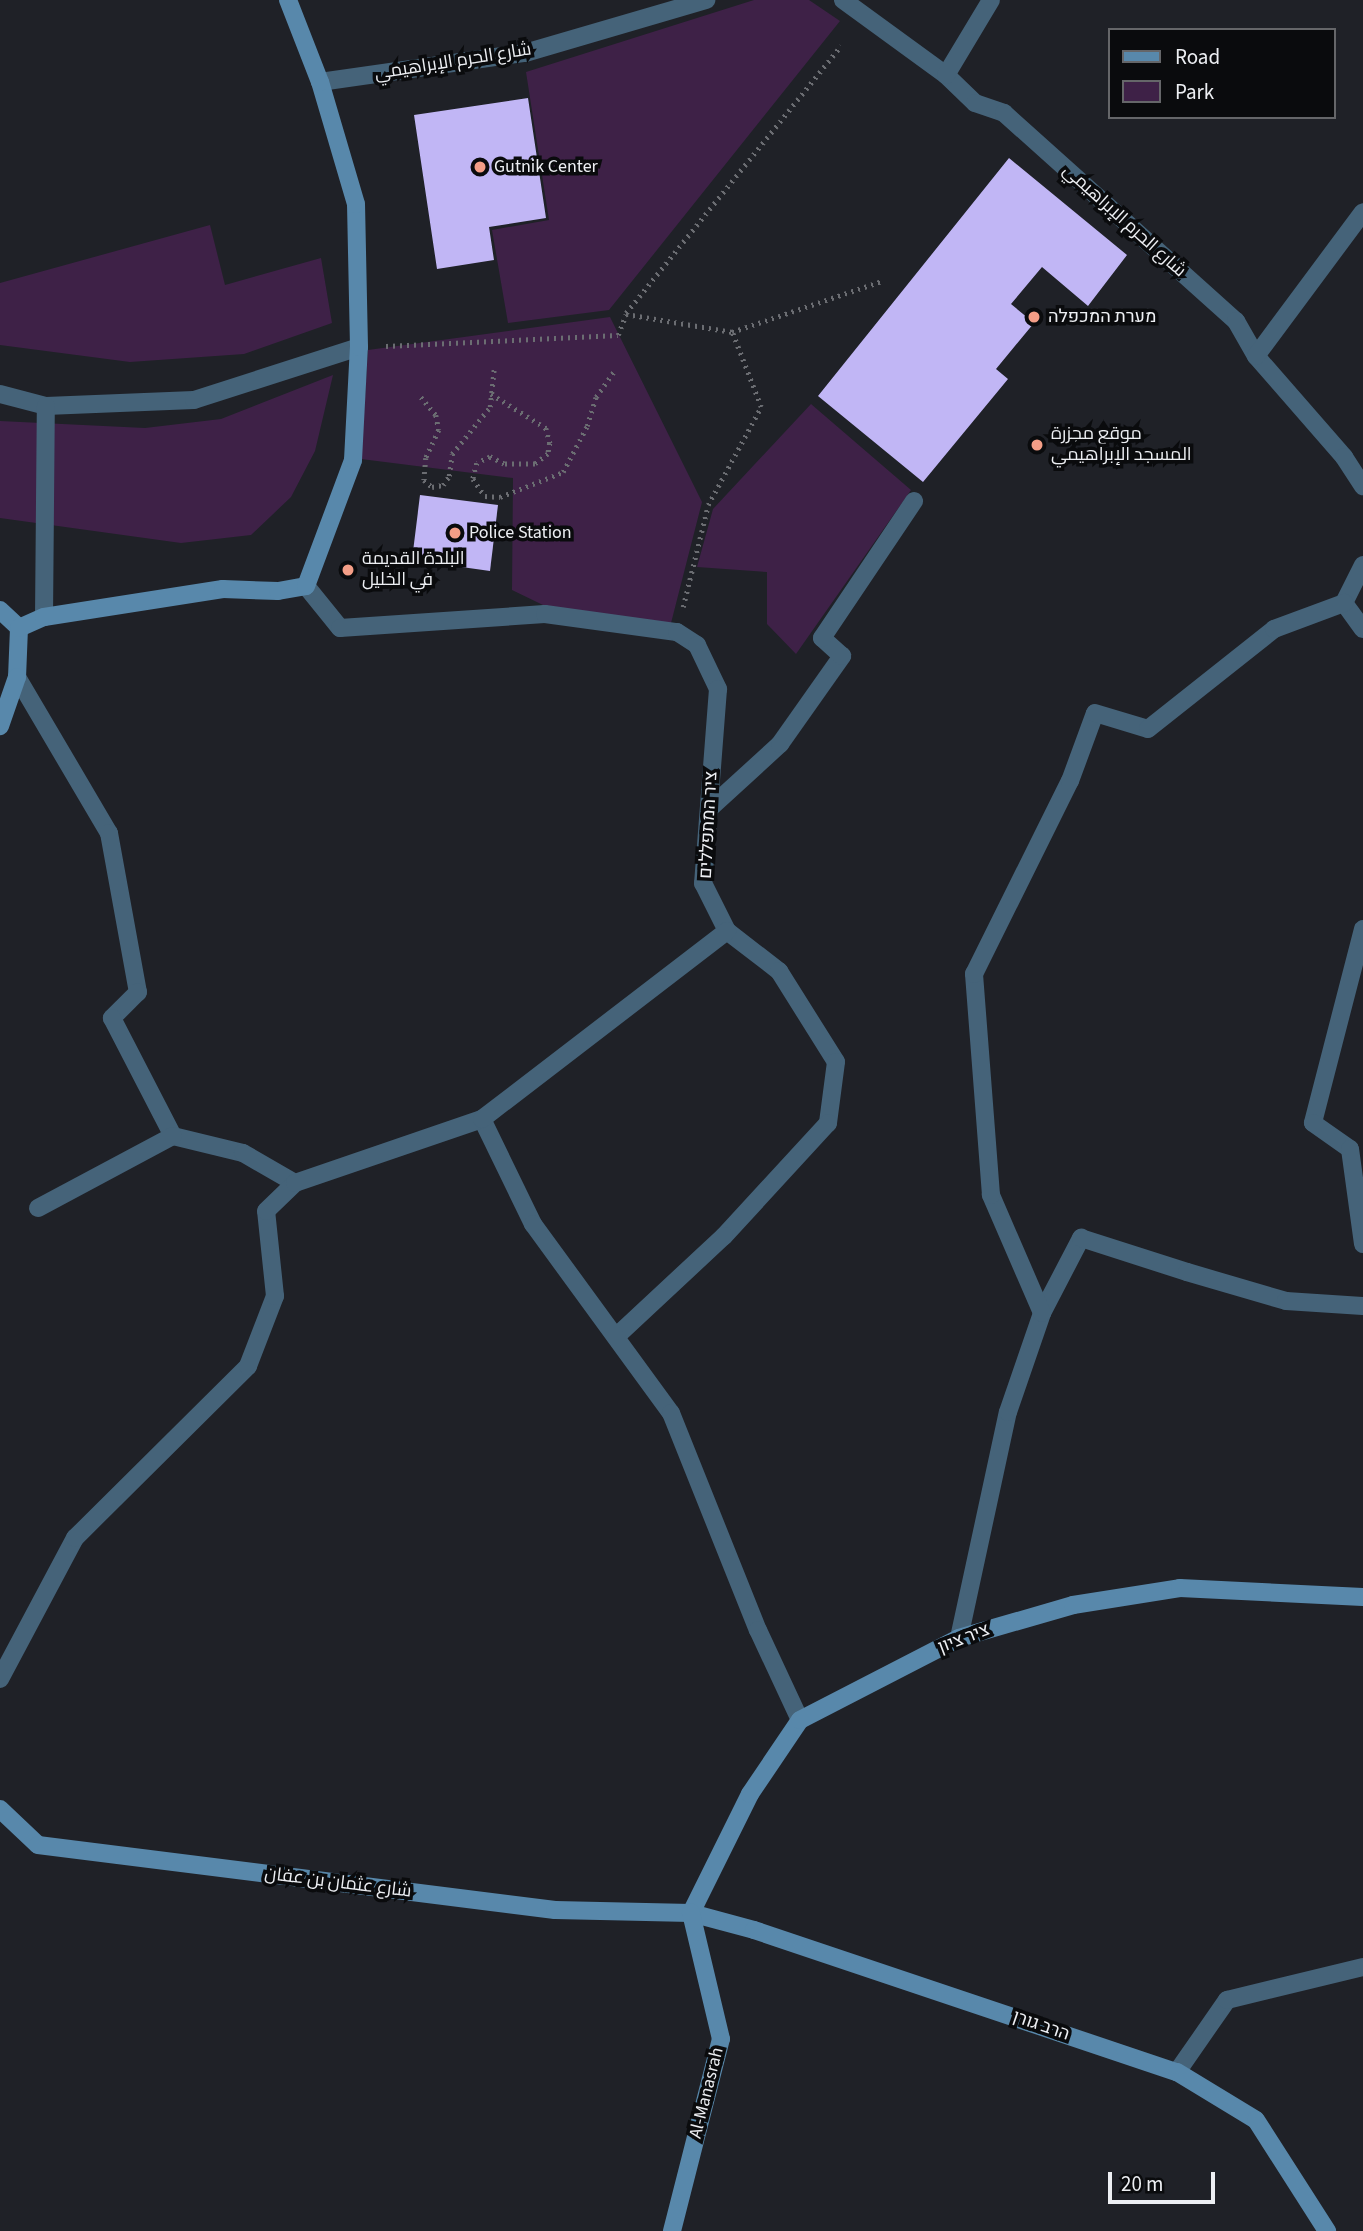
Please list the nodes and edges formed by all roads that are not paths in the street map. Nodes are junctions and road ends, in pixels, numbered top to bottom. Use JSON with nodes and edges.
{"nodes":[{"id":1,"x":288,"y":0,"type":"edge"},
{"id":2,"x":706,"y":0,"type":"edge"},
{"id":3,"x":843,"y":0,"type":"edge"},
{"id":4,"x":991,"y":0,"type":"edge"},
{"id":5,"x":946,"y":75,"type":"junction"},
{"id":6,"x":320,"y":82,"type":"junction"},
{"id":7,"x":1363,"y":212,"type":"edge"},
{"id":8,"x":359,"y":347,"type":"junction"},
{"id":9,"x":1256,"y":356,"type":"junction"},
{"id":10,"x":0,"y":394,"type":"edge"},
{"id":11,"x":46,"y":406,"type":"junction"},
{"id":12,"x":1363,"y":486,"type":"edge"},
{"id":13,"x":914,"y":501,"type":"dead end"},
{"id":14,"x":1363,"y":565,"type":"edge"},
{"id":15,"x":306,"y":586,"type":"junction"},
{"id":16,"x":1344,"y":603,"type":"junction"},
{"id":17,"x":0,"y":610,"type":"edge"},
{"id":18,"x":44,"y":617,"type":"junction"},
{"id":19,"x":19,"y":628,"type":"junction"},
{"id":20,"x":1363,"y":629,"type":"edge"},
{"id":21,"x":17,"y":677,"type":"junction"},
{"id":22,"x":0,"y":726,"type":"edge"},
{"id":23,"x":710,"y":808,"type":"junction"},
{"id":24,"x":1363,"y":929,"type":"edge"},
{"id":25,"x":727,"y":930,"type":"junction"},
{"id":26,"x":482,"y":1119,"type":"junction"},
{"id":27,"x":173,"y":1136,"type":"junction"},
{"id":28,"x":1357,"y":1144,"type":"edge"},
{"id":29,"x":295,"y":1183,"type":"junction"},
{"id":30,"x":38,"y":1208,"type":"dead end"},
{"id":31,"x":1363,"y":1244,"type":"edge"},
{"id":32,"x":1363,"y":1306,"type":"edge"},
{"id":33,"x":1042,"y":1313,"type":"junction"},
{"id":34,"x":618,"y":1335,"type":"junction"},
{"id":35,"x":1363,"y":1597,"type":"edge"},
{"id":36,"x":959,"y":1638,"type":"junction"},
{"id":37,"x":0,"y":1679,"type":"edge"},
{"id":38,"x":800,"y":1720,"type":"junction"},
{"id":39,"x":0,"y":1809,"type":"edge"},
{"id":40,"x":691,"y":1913,"type":"junction"},
{"id":41,"x":1363,"y":1967,"type":"edge"},
{"id":42,"x":1177,"y":2072,"type":"junction"},
{"id":43,"x":672,"y":2231,"type":"edge"},
{"id":44,"x":1327,"y":2231,"type":"edge"}],
"edges":[{"from":1,"to":6,"type":"street"},
{"from":2,"to":6,"type":"street","name":"شارع الحرم الإبراهيمي"},
{"from":3,"to":5,"type":"street","name":"شارع الحرم الإبراهيمي"},
{"from":4,"to":5,"type":"street"},
{"from":5,"to":9,"type":"street","name":"شارع الحرم الإبراهيمي"},
{"from":6,"to":8,"type":"street"},
{"from":7,"to":9,"type":"street"},
{"from":8,"to":11,"type":"street"},
{"from":8,"to":15,"type":"street"},
{"from":9,"to":12,"type":"street","name":"شارع الحرم الإبراهيمي"},
{"from":10,"to":11,"type":"street"},
{"from":11,"to":18,"type":"street"},
{"from":13,"to":23,"type":"street"},
{"from":14,"to":16,"type":"street"},
{"from":15,"to":18,"type":"street"},
{"from":15,"to":23,"type":"street","name":"ציר המתפללים"},
{"from":16,"to":20,"type":"street"},
{"from":16,"to":33,"type":"street"},
{"from":17,"to":19,"type":"street"},
{"from":18,"to":19,"type":"street"},
{"from":19,"to":21,"type":"street"},
{"from":21,"to":22,"type":"street"},
{"from":21,"to":27,"type":"street"},
{"from":23,"to":25,"type":"street","name":"ציר המתפללים"},
{"from":24,"to":28,"type":"street"},
{"from":25,"to":26,"type":"street"},
{"from":25,"to":34,"type":"street","name":"ציר המתפללים"},
{"from":26,"to":29,"type":"street"},
{"from":26,"to":34,"type":"street"},
{"from":27,"to":29,"type":"street"},
{"from":27,"to":30,"type":"street"},
{"from":28,"to":31,"type":"street"},
{"from":29,"to":37,"type":"street"},
{"from":32,"to":33,"type":"street"},
{"from":33,"to":36,"type":"street"},
{"from":34,"to":38,"type":"street"},
{"from":35,"to":36,"type":"street","name":"ציר ציון"},
{"from":36,"to":38,"type":"street","name":"ציר ציון"},
{"from":38,"to":40,"type":"street","name":"ציר ציון"},
{"from":39,"to":40,"type":"street","name":"شارع عثمان بن عفان"},
{"from":40,"to":42,"type":"street","name":"הרב גורן"},
{"from":40,"to":43,"type":"street","name":"Al-Manasrah"},
{"from":41,"to":42,"type":"street"},
{"from":42,"to":44,"type":"street","name":"הרב גורן"}]}
